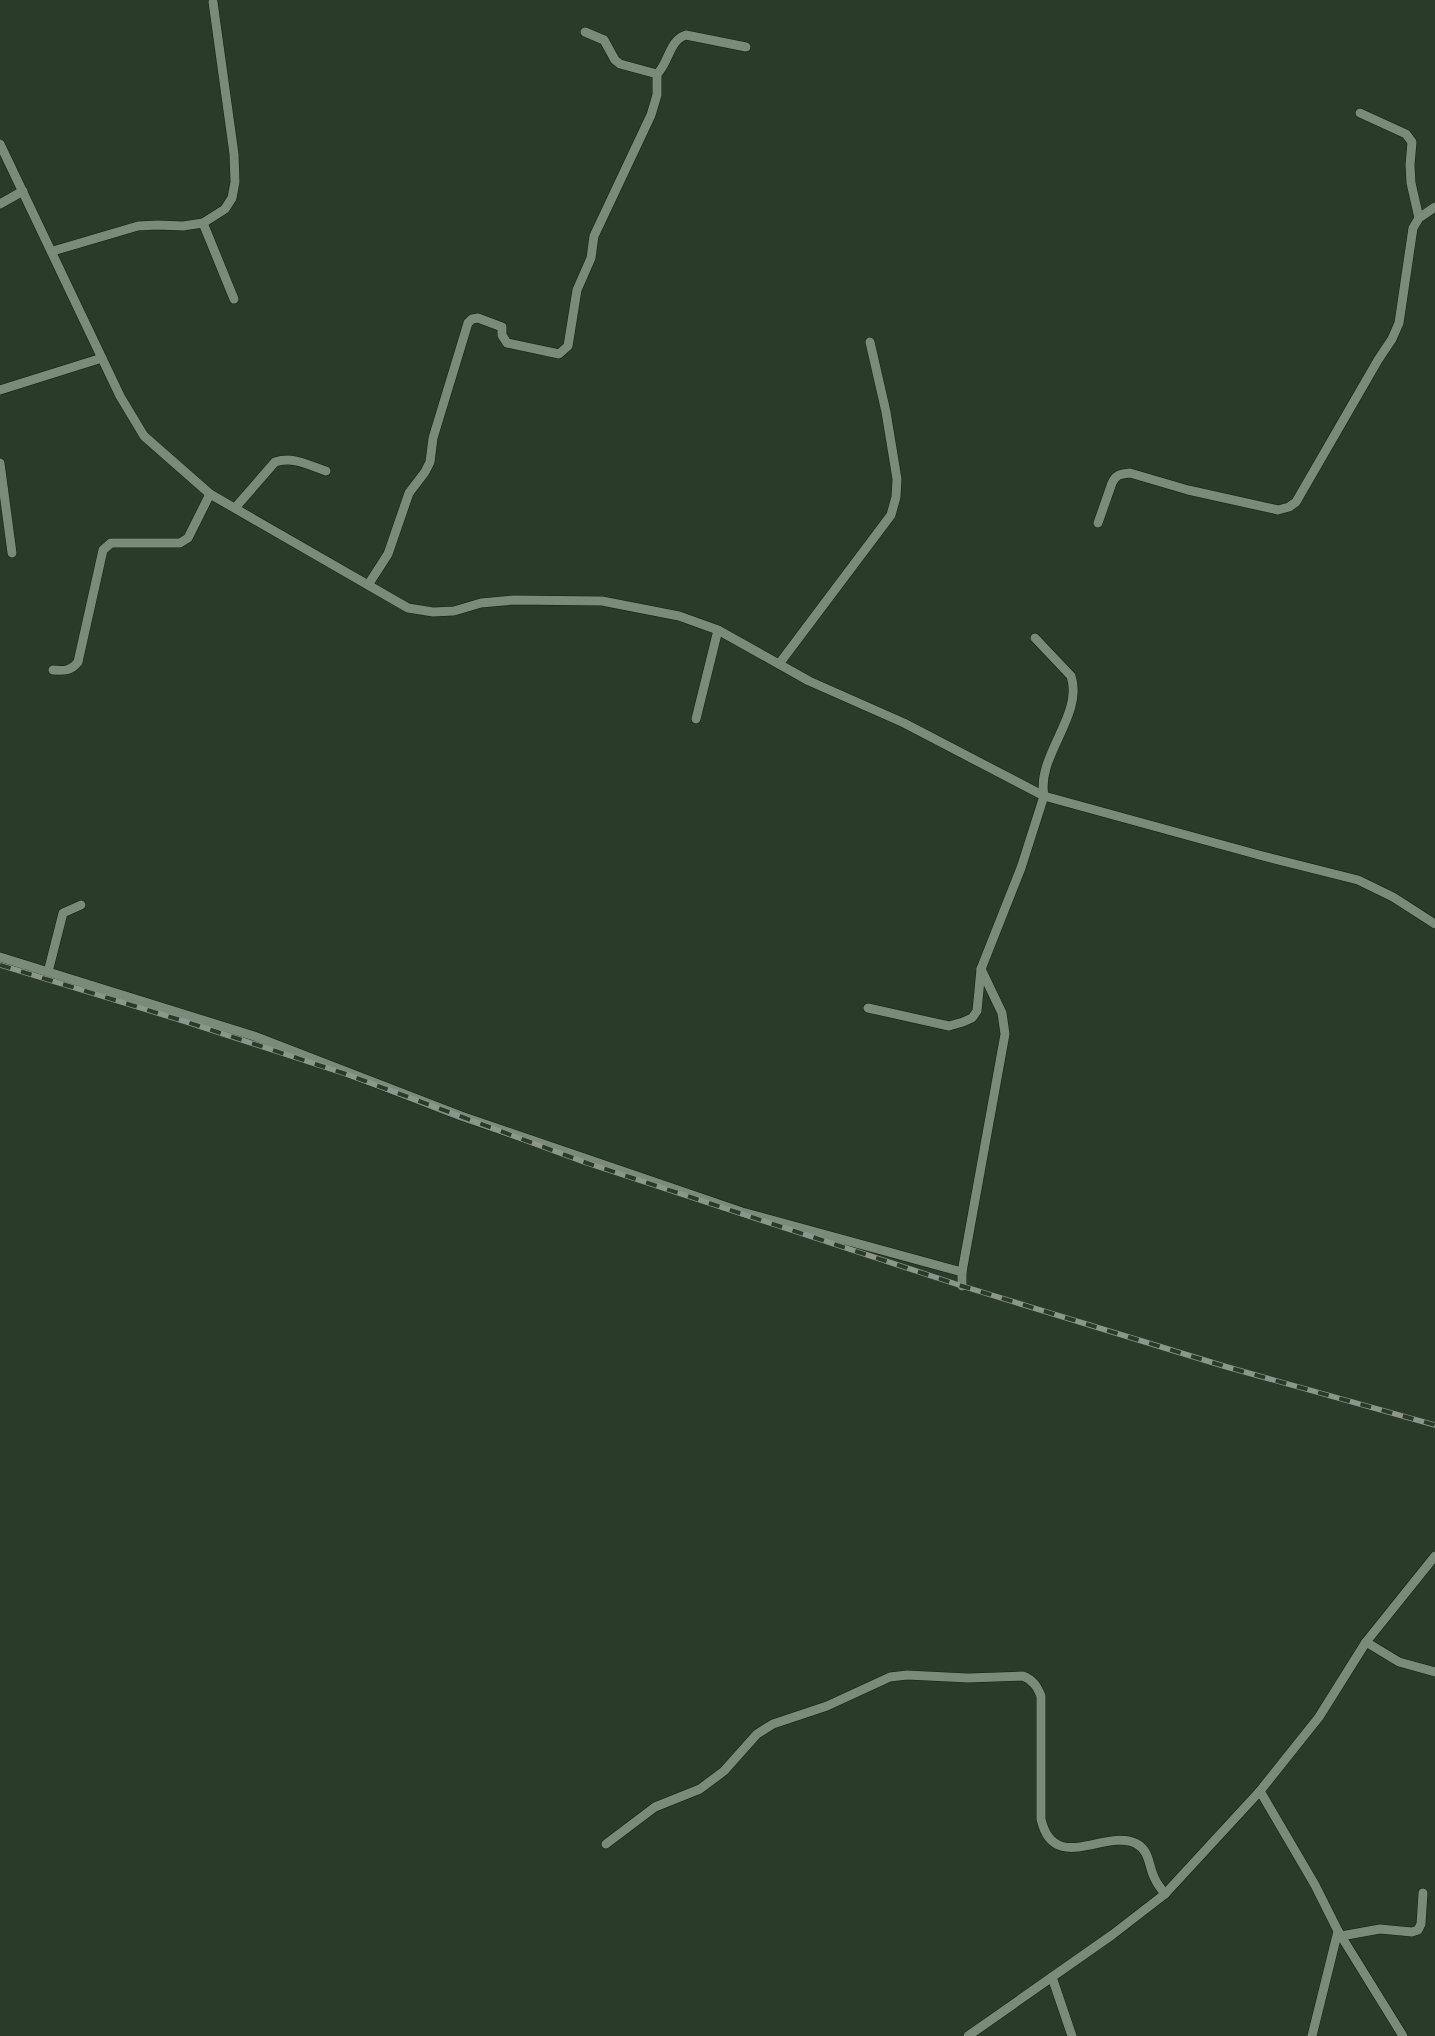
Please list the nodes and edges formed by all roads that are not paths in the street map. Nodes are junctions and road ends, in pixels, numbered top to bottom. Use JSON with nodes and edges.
{"nodes":[{"id":1,"x":214,"y":2,"type":"dead end"},
{"id":2,"x":585,"y":32,"type":"dead end"},
{"id":3,"x":746,"y":46,"type":"dead end"},
{"id":4,"x":657,"y":74,"type":"junction"},
{"id":5,"x":1360,"y":113,"type":"dead end"},
{"id":6,"x":0,"y":144,"type":"edge"},
{"id":7,"x":23,"y":191,"type":"junction"},
{"id":8,"x":0,"y":204,"type":"edge"},
{"id":9,"x":1435,"y":207,"type":"edge"},
{"id":10,"x":1419,"y":218,"type":"junction"},
{"id":11,"x":203,"y":223,"type":"junction"},
{"id":12,"x":52,"y":251,"type":"junction"},
{"id":13,"x":234,"y":299,"type":"dead end"},
{"id":14,"x":870,"y":342,"type":"dead end"},
{"id":15,"x":102,"y":358,"type":"junction"},
{"id":16,"x":0,"y":390,"type":"edge"},
{"id":17,"x":0,"y":463,"type":"edge"},
{"id":18,"x":326,"y":471,"type":"dead end"},
{"id":19,"x":210,"y":494,"type":"junction"},
{"id":20,"x":235,"y":508,"type":"junction"},
{"id":21,"x":1098,"y":523,"type":"dead end"},
{"id":22,"x":12,"y":554,"type":"dead end"},
{"id":23,"x":368,"y":585,"type":"junction"},
{"id":24,"x":718,"y":630,"type":"junction"},
{"id":25,"x":1035,"y":638,"type":"dead end"},
{"id":26,"x":779,"y":664,"type":"junction"},
{"id":27,"x":53,"y":670,"type":"dead end"},
{"id":28,"x":696,"y":719,"type":"dead end"},
{"id":29,"x":1044,"y":796,"type":"junction"},
{"id":30,"x":81,"y":905,"type":"dead end"},
{"id":31,"x":1435,"y":924,"type":"edge"},
{"id":32,"x":0,"y":956,"type":"edge"},
{"id":33,"x":982,"y":969,"type":"junction"},
{"id":34,"x":48,"y":972,"type":"junction"},
{"id":35,"x":868,"y":1008,"type":"dead end"},
{"id":36,"x":962,"y":1272,"type":"junction"},
{"id":37,"x":962,"y":1286,"type":"dead end"},
{"id":38,"x":1435,"y":1556,"type":"edge"},
{"id":39,"x":1366,"y":1642,"type":"junction"},
{"id":40,"x":1435,"y":1672,"type":"edge"},
{"id":41,"x":1260,"y":1791,"type":"junction"},
{"id":42,"x":606,"y":1844,"type":"dead end"},
{"id":43,"x":1423,"y":1893,"type":"dead end"},
{"id":44,"x":1165,"y":1894,"type":"junction"},
{"id":45,"x":1340,"y":1933,"type":"junction"},
{"id":46,"x":1052,"y":1977,"type":"junction"},
{"id":47,"x":968,"y":2036,"type":"edge"},
{"id":48,"x":1072,"y":2036,"type":"edge"},
{"id":49,"x":1312,"y":2036,"type":"edge"},
{"id":50,"x":1403,"y":2036,"type":"edge"}],
"edges":[{"from":1,"to":11,"type":"street"},
{"from":2,"to":4,"type":"street"},
{"from":3,"to":4,"type":"street"},
{"from":4,"to":23,"type":"street"},
{"from":5,"to":10,"type":"street"},
{"from":6,"to":7,"type":"street"},
{"from":7,"to":8,"type":"street"},
{"from":7,"to":12,"type":"street"},
{"from":9,"to":10,"type":"street"},
{"from":10,"to":21,"type":"street"},
{"from":11,"to":12,"type":"street"},
{"from":11,"to":13,"type":"street"},
{"from":12,"to":15,"type":"street"},
{"from":14,"to":26,"type":"street"},
{"from":15,"to":16,"type":"street"},
{"from":15,"to":19,"type":"street"},
{"from":17,"to":22,"type":"street"},
{"from":18,"to":20,"type":"street"},
{"from":19,"to":20,"type":"street"},
{"from":19,"to":27,"type":"street"},
{"from":20,"to":23,"type":"street"},
{"from":23,"to":24,"type":"street"},
{"from":24,"to":26,"type":"street"},
{"from":24,"to":28,"type":"street"},
{"from":25,"to":29,"type":"street"},
{"from":26,"to":29,"type":"street"},
{"from":29,"to":31,"type":"street"},
{"from":29,"to":33,"type":"street"},
{"from":30,"to":34,"type":"street"},
{"from":32,"to":34,"type":"street"},
{"from":33,"to":35,"type":"street"},
{"from":33,"to":36,"type":"street"},
{"from":34,"to":36,"type":"street"},
{"from":36,"to":37,"type":"street"},
{"from":38,"to":39,"type":"street"},
{"from":39,"to":40,"type":"street"},
{"from":39,"to":41,"type":"street"},
{"from":41,"to":44,"type":"street"},
{"from":41,"to":45,"type":"street"},
{"from":42,"to":44,"type":"street"},
{"from":43,"to":45,"type":"street"},
{"from":44,"to":46,"type":"street"},
{"from":45,"to":49,"type":"street"},
{"from":45,"to":50,"type":"street"},
{"from":46,"to":47,"type":"street"},
{"from":46,"to":48,"type":"street"}]}
